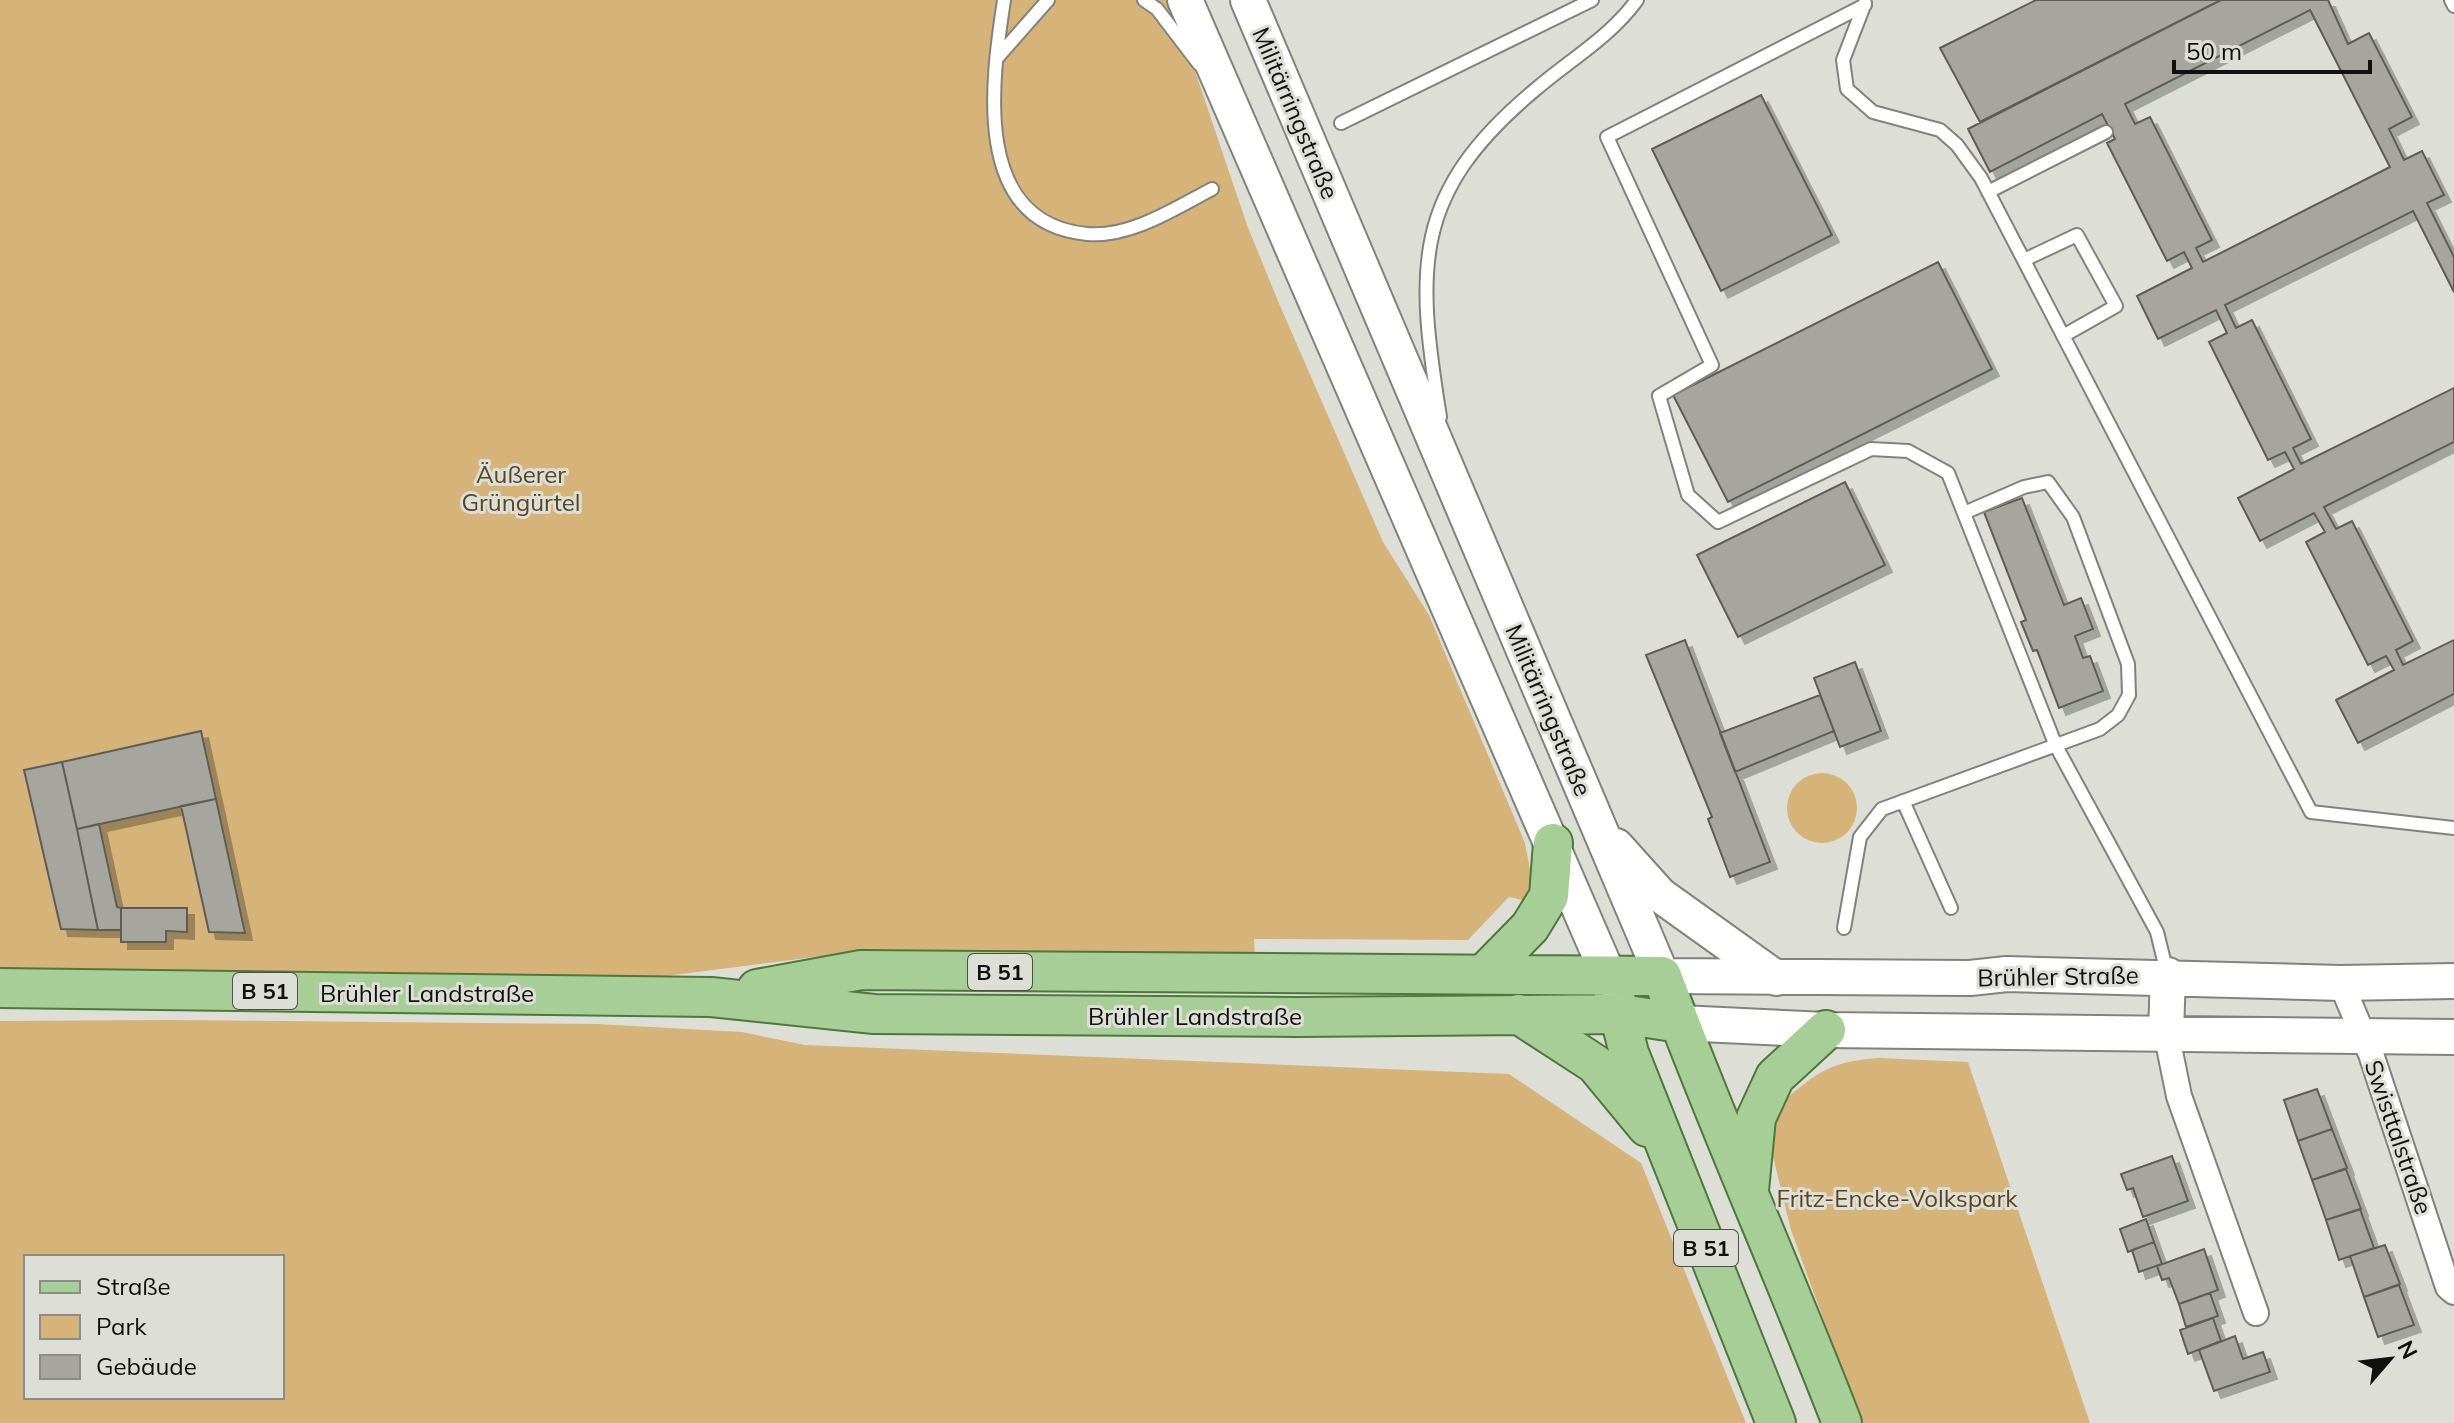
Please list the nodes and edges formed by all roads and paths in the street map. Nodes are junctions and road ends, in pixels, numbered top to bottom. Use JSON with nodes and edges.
{"nodes":[{"id":1,"x":1004,"y":0,"type":"edge"},
{"id":2,"x":1048,"y":0,"type":"edge"},
{"id":3,"x":1144,"y":0,"type":"edge"},
{"id":4,"x":1185,"y":0,"type":"edge"},
{"id":5,"x":1248,"y":0,"type":"edge"},
{"id":6,"x":1592,"y":0,"type":"edge"},
{"id":7,"x":1637,"y":0,"type":"edge"},
{"id":8,"x":2451,"y":0,"type":"edge"},
{"id":9,"x":1866,"y":2,"type":"edge"},
{"id":10,"x":2454,"y":6,"type":"edge"},
{"id":11,"x":995,"y":61,"type":"junction"},
{"id":12,"x":1225,"y":95,"type":"junction"},
{"id":13,"x":1341,"y":123,"type":"dead end"},
{"id":14,"x":2106,"y":132,"type":"dead end"},
{"id":15,"x":1212,"y":189,"type":"dead end"},
{"id":16,"x":1988,"y":192,"type":"junction"},
{"id":17,"x":2024,"y":260,"type":"junction"},
{"id":18,"x":2063,"y":336,"type":"junction"},
{"id":19,"x":1447,"y":464,"type":"junction"},
{"id":20,"x":1964,"y":513,"type":"junction"},
{"id":21,"x":2056,"y":746,"type":"junction"},
{"id":22,"x":1903,"y":801,"type":"junction"},
{"id":23,"x":1597,"y":825,"type":"junction"},
{"id":24,"x":2454,"y":828,"type":"edge"},
{"id":25,"x":1553,"y":843,"type":"junction"},
{"id":26,"x":1951,"y":908,"type":"dead end"},
{"id":27,"x":1844,"y":928,"type":"dead end"},
{"id":28,"x":1484,"y":974,"type":"junction"},
{"id":29,"x":2168,"y":975,"type":"junction"},
{"id":30,"x":1662,"y":976,"type":"junction"},
{"id":31,"x":1776,"y":978,"type":"junction"},
{"id":32,"x":1610,"y":979,"type":"junction"},
{"id":33,"x":2454,"y":981,"type":"edge"},
{"id":34,"x":2341,"y":983,"type":"junction"},
{"id":35,"x":0,"y":988,"type":"edge"},
{"id":36,"x":711,"y":997,"type":"junction"},
{"id":37,"x":1518,"y":1014,"type":"junction"},
{"id":38,"x":1621,"y":1014,"type":"junction"},
{"id":39,"x":1680,"y":1023,"type":"junction"},
{"id":40,"x":1826,"y":1030,"type":"junction"},
{"id":41,"x":2166,"y":1032,"type":"junction"},
{"id":42,"x":2363,"y":1036,"type":"junction"},
{"id":43,"x":2454,"y":1037,"type":"edge"},
{"id":44,"x":1670,"y":1154,"type":"junction"},
{"id":45,"x":1749,"y":1193,"type":"junction"},
{"id":46,"x":2454,"y":1292,"type":"edge"},
{"id":47,"x":2256,"y":1313,"type":"dead end"},
{"id":48,"x":1776,"y":1423,"type":"edge"},
{"id":49,"x":1842,"y":1423,"type":"edge"}],
"edges":[{"from":1,"to":11,"type":"lane"},
{"from":2,"to":11,"type":"lane"},
{"from":3,"to":12,"type":"lane"},
{"from":4,"to":12,"type":"main road","name":"Militärringstraße"},
{"from":5,"to":19,"type":"main road","name":"Militärringstraße"},
{"from":6,"to":13,"type":"lane"},
{"from":7,"to":19,"type":"lane"},
{"from":8,"to":10,"type":"lane"},
{"from":9,"to":16,"type":"lane"},
{"from":9,"to":20,"type":"lane"},
{"from":11,"to":15,"type":"lane"},
{"from":12,"to":25,"type":"main road","name":"Militärringstraße"},
{"from":14,"to":16,"type":"lane"},
{"from":16,"to":17,"type":"lane"},
{"from":17,"to":18,"type":"lane"},
{"from":17,"to":18,"type":"lane"},
{"from":18,"to":24,"type":"lane"},
{"from":19,"to":23,"type":"main road","name":"Militärringstraße"},
{"from":20,"to":21,"type":"lane"},
{"from":20,"to":21,"type":"lane"},
{"from":21,"to":22,"type":"lane"},
{"from":21,"to":29,"type":"lane"},
{"from":22,"to":26,"type":"lane"},
{"from":22,"to":27,"type":"lane"},
{"from":23,"to":30,"type":"main road","name":"Militärringstraße"},
{"from":23,"to":31,"type":"main road"},
{"from":25,"to":28,"type":"main road"},
{"from":25,"to":32,"type":"main road","name":"Militärringstraße"},
{"from":28,"to":32,"type":"main road","name":"Brühler Landstraße","number":"B 51"},
{"from":28,"to":36,"type":"main road","name":"Brühler Landstraße","number":"B 51"},
{"from":29,"to":31,"type":"main road","name":"Brühler Straße"},
{"from":29,"to":34,"type":"main road","name":"Brühler Straße"},
{"from":29,"to":41,"type":"main road"},
{"from":30,"to":31,"type":"main road","name":"Brühler Straße"},
{"from":30,"to":32,"type":"main road","name":"Brühler Landstraße","number":"B 51"},
{"from":30,"to":39,"type":"main road","name":"Militärringstraße","number":"B 51"},
{"from":32,"to":38,"type":"main road","name":"Militärringstraße","number":"B 51"},
{"from":33,"to":34,"type":"main road","name":"Brühler Straße"},
{"from":34,"to":42,"type":"street","name":"Swisttalstraße"},
{"from":35,"to":36,"type":"main road","name":"Brühler Landstraße","number":"B 51"},
{"from":36,"to":37,"type":"main road","name":"Brühler Landstraße","number":"B 51"},
{"from":37,"to":38,"type":"main road","name":"Brühler Landstraße","number":"B 51"},
{"from":37,"to":44,"type":"main road","number":"B 51"},
{"from":38,"to":39,"type":"main road","name":"Brühler Landstraße","number":"B 51"},
{"from":38,"to":44,"type":"main road","name":"Militärringstraße","number":"B 51"},
{"from":39,"to":40,"type":"main road"},
{"from":39,"to":45,"type":"main road","name":"Militärringstraße","number":"B 51"},
{"from":40,"to":41,"type":"main road"},
{"from":40,"to":45,"type":"main road","number":"B 51"},
{"from":41,"to":42,"type":"main road"},
{"from":41,"to":47,"type":"street"},
{"from":42,"to":43,"type":"main road"},
{"from":42,"to":46,"type":"street","name":"Swisttalstraße"},
{"from":44,"to":48,"type":"main road","name":"Militärringstraße","number":"B 51"},
{"from":45,"to":49,"type":"main road","name":"Militärringstraße","number":"B 51"}]}
